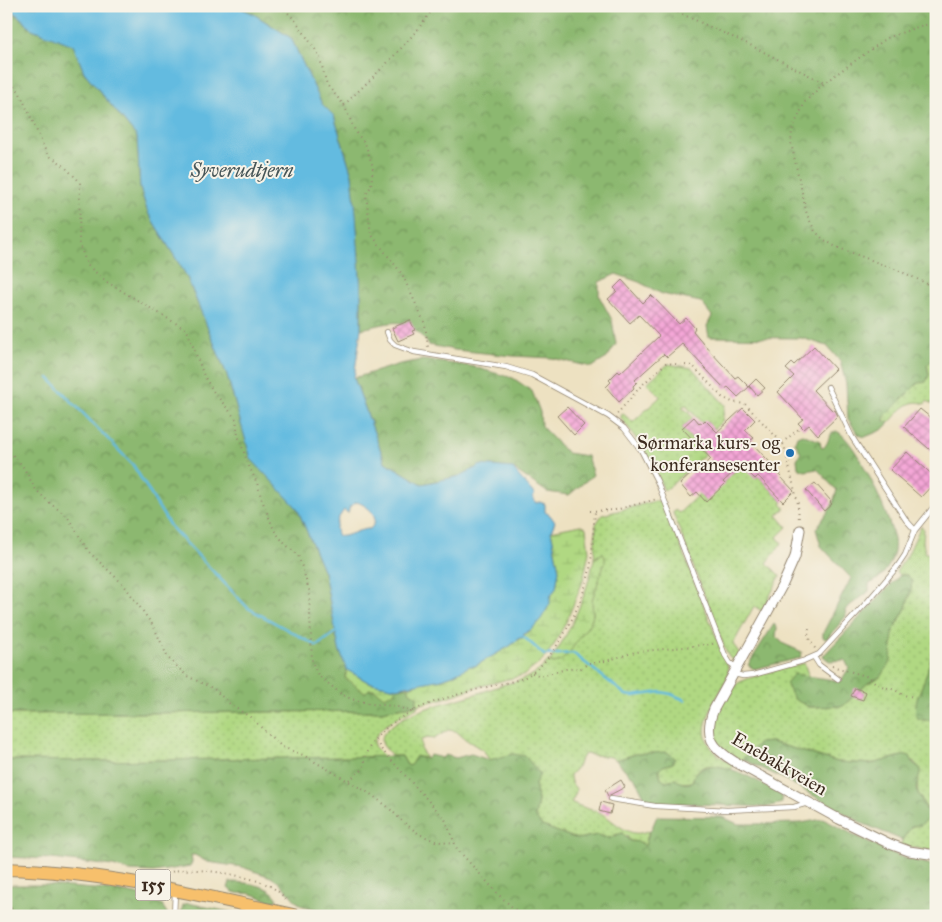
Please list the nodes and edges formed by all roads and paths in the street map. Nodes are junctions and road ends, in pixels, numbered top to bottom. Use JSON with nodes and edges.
{"nodes":[{"id":1,"x":281,"y":6,"type":"edge"},
{"id":2,"x":435,"y":6,"type":"edge"},
{"id":3,"x":664,"y":6,"type":"edge"},
{"id":4,"x":936,"y":23,"type":"edge"},
{"id":5,"x":6,"y":74,"type":"edge"},
{"id":6,"x":824,"y":83,"type":"junction"},
{"id":7,"x":344,"y":105,"type":"junction"},
{"id":8,"x":936,"y":288,"type":"edge"},
{"id":9,"x":387,"y":332,"type":"dead end"},
{"id":10,"x":429,"y":355,"type":"junction"},
{"id":11,"x":828,"y":387,"type":"dead end"},
{"id":12,"x":613,"y":420,"type":"junction"},
{"id":13,"x":800,"y":426,"type":"dead end"},
{"id":14,"x":782,"y":443,"type":"junction"},
{"id":15,"x":6,"y":448,"type":"edge"},
{"id":16,"x":664,"y":496,"type":"junction"},
{"id":17,"x":936,"y":504,"type":"edge"},
{"id":18,"x":590,"y":511,"type":"dead end"},
{"id":19,"x":594,"y":512,"type":"junction"},
{"id":20,"x":800,"y":530,"type":"joint"},
{"id":21,"x":915,"y":530,"type":"junction"},
{"id":22,"x":809,"y":629,"type":"dead end"},
{"id":23,"x":720,"y":642,"type":"junction"},
{"id":24,"x":816,"y":656,"type":"junction"},
{"id":25,"x":735,"y":671,"type":"junction"},
{"id":26,"x":847,"y":671,"type":"dead end"},
{"id":27,"x":532,"y":673,"type":"junction"},
{"id":28,"x":838,"y":679,"type":"dead end"},
{"id":29,"x":915,"y":697,"type":"dead end"},
{"id":30,"x":413,"y":712,"type":"junction"},
{"id":31,"x":376,"y":740,"type":"junction"},
{"id":32,"x":348,"y":780,"type":"junction"},
{"id":33,"x":611,"y":799,"type":"dead end"},
{"id":34,"x":809,"y":802,"type":"junction"},
{"id":35,"x":454,"y":844,"type":"junction"},
{"id":36,"x":936,"y":855,"type":"edge"},
{"id":37,"x":6,"y":869,"type":"edge"},
{"id":38,"x":157,"y":886,"type":"junction"},
{"id":39,"x":175,"y":890,"type":"junction"},
{"id":40,"x":6,"y":908,"type":"edge"},
{"id":41,"x":15,"y":909,"type":"dead end"},
{"id":42,"x":294,"y":915,"type":"edge"},
{"id":43,"x":174,"y":916,"type":"edge"},
{"id":44,"x":522,"y":916,"type":"edge"}],
"edges":[{"from":1,"to":7,"type":"path"},
{"from":2,"to":7,"type":"path"},
{"from":3,"to":6,"type":"path"},
{"from":4,"to":6,"type":"path"},
{"from":5,"to":30,"type":"path"},
{"from":6,"to":8,"type":"path"},
{"from":7,"to":10,"type":"path"},
{"from":9,"to":10,"type":"lane"},
{"from":10,"to":12,"type":"lane"},
{"from":11,"to":21,"type":"lane"},
{"from":12,"to":14,"type":"path"},
{"from":12,"to":16,"type":"lane"},
{"from":13,"to":14,"type":"path"},
{"from":14,"to":20,"type":"path"},
{"from":15,"to":32,"type":"path"},
{"from":16,"to":19,"type":"path"},
{"from":16,"to":23,"type":"lane"},
{"from":17,"to":21,"type":"lane"},
{"from":18,"to":19,"type":"path"},
{"from":19,"to":27,"type":"path"},
{"from":20,"to":25,"type":"street","name":"Enebakkveien"},
{"from":21,"to":24,"type":"lane"},
{"from":22,"to":24,"type":"path"},
{"from":23,"to":25,"type":"lane"},
{"from":23,"to":27,"type":"path"},
{"from":24,"to":25,"type":"lane"},
{"from":24,"to":28,"type":"lane"},
{"from":25,"to":34,"type":"street","name":"Enebakkveien"},
{"from":26,"to":29,"type":"path"},
{"from":27,"to":30,"type":"path"},
{"from":30,"to":31,"type":"path"},
{"from":31,"to":32,"type":"path"},
{"from":31,"to":35,"type":"path"},
{"from":32,"to":35,"type":"path"},
{"from":33,"to":34,"type":"lane"},
{"from":34,"to":36,"type":"street","name":"Enebakkveien"},
{"from":35,"to":44,"type":"path"},
{"from":37,"to":38,"type":"main road","number":"155"},
{"from":38,"to":39,"type":"main road","number":"155"},
{"from":38,"to":42,"type":"path"},
{"from":39,"to":42,"type":"main road","number":"155"},
{"from":39,"to":43,"type":"lane"},
{"from":40,"to":41,"type":"path"}]}
